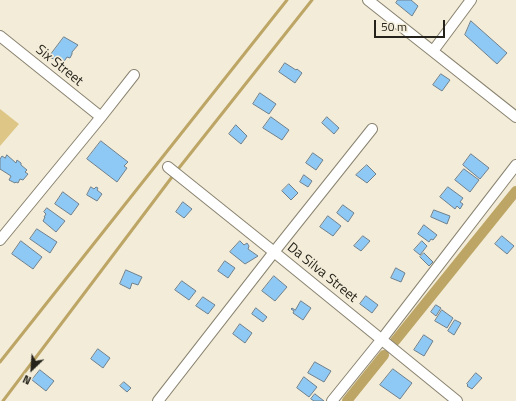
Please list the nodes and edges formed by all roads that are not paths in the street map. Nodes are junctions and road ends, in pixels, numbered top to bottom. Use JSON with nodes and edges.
{"nodes":[{"id":1,"x":368,"y":0,"type":"edge"},
{"id":2,"x":471,"y":0,"type":"edge"},
{"id":3,"x":0,"y":36,"type":"edge"},
{"id":4,"x":433,"y":51,"type":"junction"},
{"id":5,"x":134,"y":75,"type":"dead end"},
{"id":6,"x":101,"y":117,"type":"junction"},
{"id":7,"x":516,"y":117,"type":"edge"},
{"id":8,"x":372,"y":129,"type":"dead end"},
{"id":9,"x":516,"y":165,"type":"edge"},
{"id":10,"x":168,"y":167,"type":"dead end"},
{"id":11,"x":0,"y":240,"type":"edge"},
{"id":12,"x":274,"y":252,"type":"junction"},
{"id":13,"x":382,"y":339,"type":"junction"},
{"id":14,"x":158,"y":401,"type":"edge"},
{"id":15,"x":332,"y":401,"type":"edge"},
{"id":16,"x":457,"y":401,"type":"edge"}],
"edges":[{"from":1,"to":4,"type":"street"},
{"from":2,"to":4,"type":"street"},
{"from":3,"to":6,"type":"street","name":"Six Street"},
{"from":4,"to":7,"type":"street"},
{"from":5,"to":6,"type":"street"},
{"from":6,"to":11,"type":"street"},
{"from":8,"to":12,"type":"street"},
{"from":9,"to":13,"type":"street"},
{"from":10,"to":12,"type":"street","name":"Da Silva Street"},
{"from":12,"to":13,"type":"street","name":"Da Silva Street"},
{"from":12,"to":14,"type":"street"},
{"from":13,"to":15,"type":"street"},
{"from":13,"to":16,"type":"street","name":"Da Silva Street"}]}
